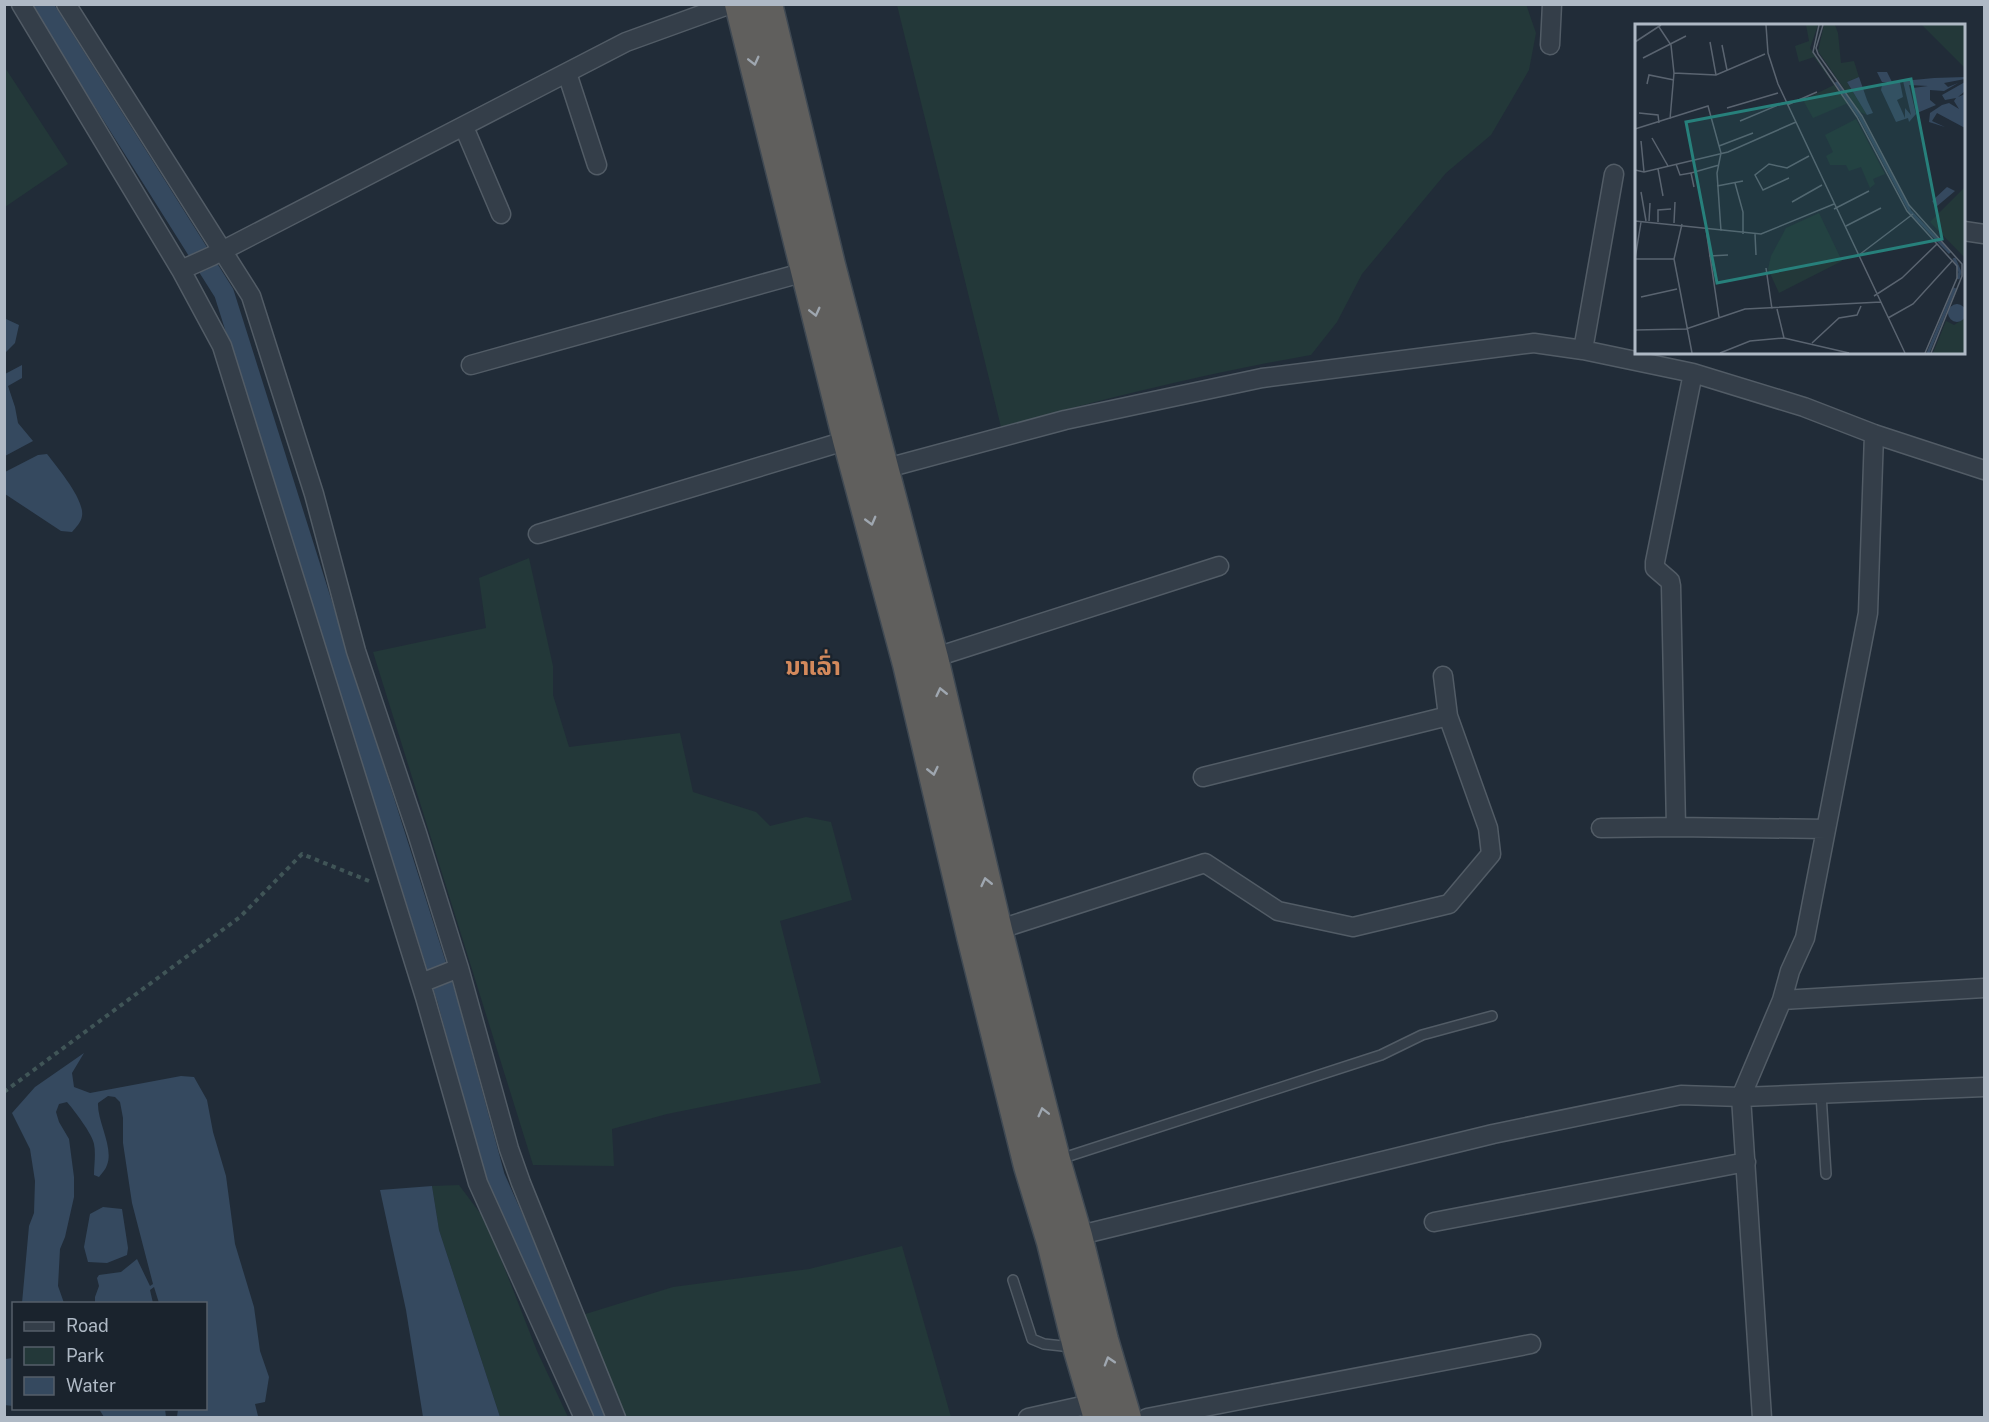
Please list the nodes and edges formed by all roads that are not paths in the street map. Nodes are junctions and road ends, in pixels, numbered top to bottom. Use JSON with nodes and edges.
{"nodes":[{"id":1,"x":21,"y":4,"type":"edge"},
{"id":2,"x":66,"y":4,"type":"edge"},
{"id":3,"x":731,"y":4,"type":"edge"},
{"id":4,"x":740,"y":4,"type":"edge"},
{"id":5,"x":767,"y":4,"type":"edge"},
{"id":6,"x":1552,"y":4,"type":"edge"},
{"id":7,"x":1550,"y":45,"type":"dead end"},
{"id":8,"x":567,"y":73,"type":"junction"},
{"id":9,"x":464,"y":127,"type":"junction"},
{"id":10,"x":597,"y":165,"type":"dead end"},
{"id":11,"x":1614,"y":174,"type":"dead end"},
{"id":12,"x":501,"y":214,"type":"dead end"},
{"id":13,"x":1965,"y":231,"type":"edge"},
{"id":14,"x":1984,"y":234,"type":"edge"},
{"id":15,"x":216,"y":254,"type":"junction"},
{"id":16,"x":185,"y":268,"type":"junction"},
{"id":17,"x":805,"y":272,"type":"junction"},
{"id":18,"x":1583,"y":350,"type":"junction"},
{"id":19,"x":471,"y":365,"type":"dead end"},
{"id":20,"x":1693,"y":373,"type":"junction"},
{"id":21,"x":1874,"y":434,"type":"junction"},
{"id":22,"x":860,"y":437,"type":"junction"},
{"id":23,"x":1984,"y":470,"type":"edge"},
{"id":24,"x":871,"y":473,"type":"junction"},
{"id":25,"x":538,"y":534,"type":"dead end"},
{"id":26,"x":1219,"y":567,"type":"dead end"},
{"id":27,"x":933,"y":658,"type":"junction"},
{"id":28,"x":1443,"y":676,"type":"dead end"},
{"id":29,"x":1448,"y":716,"type":"junction"},
{"id":30,"x":1203,"y":777,"type":"dead end"},
{"id":31,"x":1676,"y":827,"type":"junction"},
{"id":32,"x":1601,"y":828,"type":"dead end"},
{"id":33,"x":1826,"y":830,"type":"junction"},
{"id":34,"x":997,"y":930,"type":"junction"},
{"id":35,"x":459,"y":968,"type":"junction"},
{"id":36,"x":421,"y":983,"type":"junction"},
{"id":37,"x":1984,"y":988,"type":"edge"},
{"id":38,"x":1782,"y":1000,"type":"junction"},
{"id":39,"x":1492,"y":1016,"type":"dead end"},
{"id":40,"x":1984,"y":1088,"type":"edge"},
{"id":41,"x":1821,"y":1094,"type":"junction"},
{"id":42,"x":1741,"y":1097,"type":"junction"},
{"id":43,"x":1055,"y":1160,"type":"junction"},
{"id":44,"x":1746,"y":1162,"type":"junction"},
{"id":45,"x":1826,"y":1173,"type":"dead end"},
{"id":46,"x":1434,"y":1222,"type":"dead end"},
{"id":47,"x":1064,"y":1239,"type":"junction"},
{"id":48,"x":1013,"y":1280,"type":"dead end"},
{"id":49,"x":1531,"y":1344,"type":"dead end"},
{"id":50,"x":1078,"y":1347,"type":"junction"},
{"id":51,"x":1097,"y":1410,"type":"edge"},
{"id":52,"x":584,"y":1418,"type":"edge"},
{"id":53,"x":616,"y":1418,"type":"edge"},
{"id":54,"x":1028,"y":1418,"type":"edge"},
{"id":55,"x":1126,"y":1418,"type":"edge"},
{"id":56,"x":1147,"y":1418,"type":"edge"},
{"id":57,"x":1762,"y":1418,"type":"edge"}],
"edges":[{"from":1,"to":16,"type":"street"},
{"from":2,"to":15,"type":"street"},
{"from":3,"to":8,"type":"street"},
{"from":4,"to":17,"type":"highway","one_way":true},
{"from":5,"to":22,"type":"highway"},
{"from":6,"to":7,"type":"street"},
{"from":8,"to":9,"type":"street"},
{"from":8,"to":10,"type":"street"},
{"from":9,"to":12,"type":"street"},
{"from":9,"to":15,"type":"street"},
{"from":11,"to":18,"type":"street"},
{"from":13,"to":14,"type":"street"},
{"from":15,"to":16,"type":"street"},
{"from":15,"to":35,"type":"street"},
{"from":16,"to":36,"type":"street"},
{"from":17,"to":19,"type":"street"},
{"from":17,"to":22,"type":"highway","one_way":true},
{"from":18,"to":20,"type":"street"},
{"from":18,"to":24,"type":"street"},
{"from":20,"to":21,"type":"street"},
{"from":20,"to":31,"type":"street"},
{"from":21,"to":23,"type":"street"},
{"from":21,"to":33,"type":"street"},
{"from":22,"to":24,"type":"highway"},
{"from":22,"to":25,"type":"street"},
{"from":24,"to":27,"type":"highway"},
{"from":24,"to":47,"type":"highway","one_way":true},
{"from":26,"to":27,"type":"street"},
{"from":34,"to":27,"type":"highway","one_way":true},
{"from":28,"to":29,"type":"street"},
{"from":29,"to":30,"type":"street"},
{"from":29,"to":34,"type":"street"},
{"from":31,"to":32,"type":"street"},
{"from":31,"to":33,"type":"street"},
{"from":33,"to":38,"type":"street"},
{"from":43,"to":34,"type":"highway","one_way":true},
{"from":35,"to":36,"type":"street"},
{"from":35,"to":53,"type":"street"},
{"from":36,"to":52,"type":"street"},
{"from":37,"to":38,"type":"street"},
{"from":38,"to":42,"type":"street"},
{"from":39,"to":43,"type":"lane"},
{"from":40,"to":41,"type":"street"},
{"from":41,"to":42,"type":"street"},
{"from":41,"to":45,"type":"lane"},
{"from":42,"to":44,"type":"street"},
{"from":42,"to":47,"type":"street"},
{"from":43,"to":47,"type":"highway"},
{"from":44,"to":46,"type":"street"},
{"from":44,"to":57,"type":"street"},
{"from":47,"to":50,"type":"highway"},
{"from":55,"to":47,"type":"highway","one_way":true},
{"from":48,"to":50,"type":"lane"},
{"from":49,"to":56,"type":"street"},
{"from":50,"to":51,"type":"highway"},
{"from":51,"to":54,"type":"street"}]}
